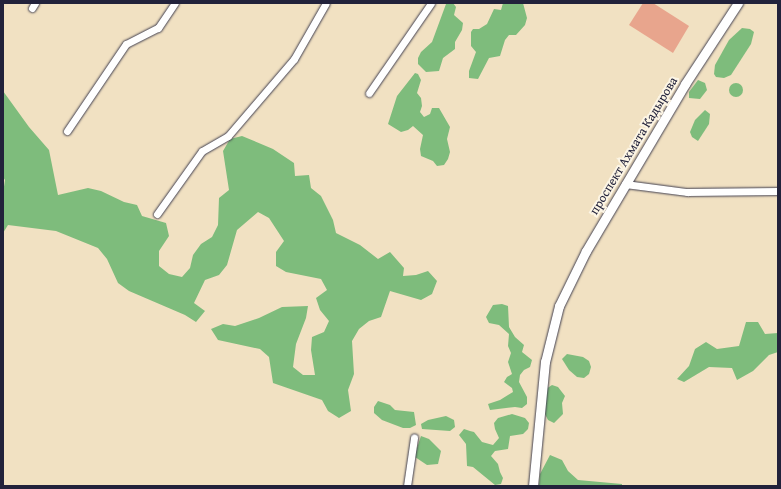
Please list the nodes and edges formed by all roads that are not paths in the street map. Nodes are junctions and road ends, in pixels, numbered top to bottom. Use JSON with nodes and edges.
{"nodes":[{"id":1,"x":175,"y":3,"type":"edge"},
{"id":2,"x":326,"y":3,"type":"edge"},
{"id":3,"x":431,"y":3,"type":"edge"},
{"id":4,"x":738,"y":3,"type":"edge"},
{"id":5,"x":369,"y":92,"type":"dead end"},
{"id":6,"x":67,"y":131,"type":"dead end"},
{"id":7,"x":625,"y":184,"type":"junction"},
{"id":8,"x":778,"y":191,"type":"edge"},
{"id":9,"x":157,"y":214,"type":"dead end"},
{"id":10,"x":414,"y":438,"type":"dead end"},
{"id":11,"x":407,"y":486,"type":"edge"},
{"id":12,"x":533,"y":486,"type":"edge"}],
"edges":[{"from":1,"to":6,"type":"street"},
{"from":2,"to":9,"type":"street"},
{"from":3,"to":5,"type":"street"},
{"from":4,"to":7,"type":"street","name":"проспект Ахмата Кадырова"},
{"from":7,"to":8,"type":"street"},
{"from":7,"to":12,"type":"street","name":"проспект Ахмата Кадырова"},
{"from":10,"to":11,"type":"street"}]}
